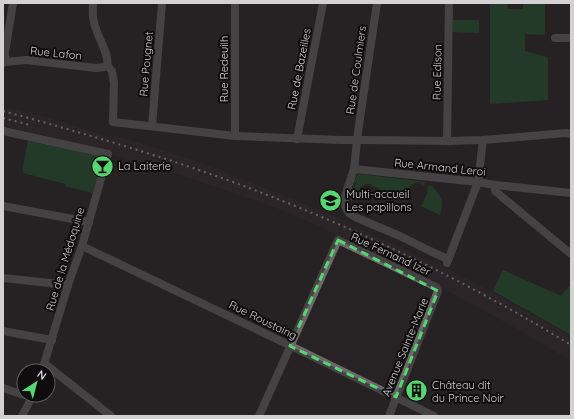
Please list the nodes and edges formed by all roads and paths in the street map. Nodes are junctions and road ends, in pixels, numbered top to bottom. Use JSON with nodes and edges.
{"nodes":[{"id":1,"x":13,"y":3,"type":"edge"},
{"id":2,"x":93,"y":3,"type":"edge"},
{"id":3,"x":162,"y":3,"type":"edge"},
{"id":4,"x":235,"y":3,"type":"edge"},
{"id":5,"x":323,"y":3,"type":"edge"},
{"id":6,"x":377,"y":3,"type":"edge"},
{"id":7,"x":449,"y":3,"type":"edge"},
{"id":8,"x":555,"y":38,"type":"dead end"},
{"id":9,"x":571,"y":38,"type":"edge"},
{"id":10,"x":4,"y":62,"type":"edge"},
{"id":11,"x":107,"y":65,"type":"junction"},
{"id":12,"x":152,"y":126,"type":"junction"},
{"id":13,"x":3,"y":131,"type":"edge"},
{"id":14,"x":571,"y":134,"type":"edge"},
{"id":15,"x":235,"y":136,"type":"junction"},
{"id":16,"x":297,"y":139,"type":"junction"},
{"id":17,"x":357,"y":140,"type":"junction"},
{"id":18,"x":483,"y":140,"type":"junction"},
{"id":19,"x":447,"y":141,"type":"junction"},
{"id":20,"x":354,"y":169,"type":"junction"},
{"id":21,"x":478,"y":182,"type":"junction"},
{"id":22,"x":495,"y":185,"type":"junction"},
{"id":23,"x":571,"y":193,"type":"edge"},
{"id":24,"x":3,"y":206,"type":"edge"},
{"id":25,"x":89,"y":222,"type":"junction"},
{"id":26,"x":82,"y":246,"type":"junction"},
{"id":27,"x":571,"y":254,"type":"edge"},
{"id":28,"x":3,"y":278,"type":"edge"},
{"id":29,"x":68,"y":284,"type":"junction"},
{"id":30,"x":436,"y":287,"type":"joint"},
{"id":31,"x":3,"y":331,"type":"edge"},
{"id":32,"x":52,"y":340,"type":"junction"},
{"id":33,"x":290,"y":346,"type":"junction"},
{"id":34,"x":45,"y":363,"type":"edge"},
{"id":35,"x":56,"y":377,"type":"edge"},
{"id":36,"x":3,"y":388,"type":"edge"},
{"id":37,"x":16,"y":392,"type":"edge"},
{"id":38,"x":396,"y":397,"type":"junction"},
{"id":39,"x":27,"y":403,"type":"edge"},
{"id":40,"x":22,"y":416,"type":"edge"},
{"id":41,"x":111,"y":416,"type":"edge"},
{"id":42,"x":259,"y":416,"type":"edge"},
{"id":43,"x":389,"y":416,"type":"edge"},
{"id":44,"x":434,"y":416,"type":"edge"}],
"edges":[{"from":1,"to":10,"type":"street"},
{"from":2,"to":11,"type":"street"},
{"from":3,"to":12,"type":"street","name":"Rue Pougnet"},
{"from":4,"to":15,"type":"street","name":"Rue Redeuilh"},
{"from":5,"to":16,"type":"street","name":"Rue de Bazeilles"},
{"from":6,"to":17,"type":"street","name":"Rue de Coulmiers"},
{"from":7,"to":19,"type":"street","name":"Rue Edison"},
{"from":8,"to":9,"type":"street"},
{"from":10,"to":11,"type":"street","name":"Rue Lafon"},
{"from":11,"to":12,"type":"street"},
{"from":12,"to":15,"type":"street"},
{"from":13,"to":25,"type":"street","name":"Rue de la Médoquine"},
{"from":14,"to":18,"type":"street"},
{"from":15,"to":16,"type":"street"},
{"from":16,"to":17,"type":"street"},
{"from":17,"to":19,"type":"street"},
{"from":17,"to":20,"type":"street"},
{"from":18,"to":19,"type":"street"},
{"from":18,"to":21,"type":"street"},
{"from":20,"to":21,"type":"street","name":"Rue Armand Leroi"},
{"from":20,"to":21,"type":"street"},
{"from":21,"to":22,"type":"street","name":"Rue Armand Leroi"},
{"from":22,"to":23,"type":"street"},
{"from":22,"to":27,"type":"street","name":"Rue Armand Leroi"},
{"from":24,"to":25,"type":"street"},
{"from":25,"to":26,"type":"street","name":"Rue de la Médoquine"},
{"from":26,"to":29,"type":"street","name":"Rue de la Médoquine"},
{"from":26,"to":33,"type":"street","name":"Rue Roustaing"},
{"from":28,"to":29,"type":"street"},
{"from":29,"to":32,"type":"street","name":"Rue de la Médoquine"},
{"from":30,"to":33,"type":"street","name":"Rue Fernand Izer"},
{"from":30,"to":38,"type":"street","name":"Avenue Sainte-Marie"},
{"from":31,"to":32,"type":"street"},
{"from":32,"to":34,"type":"street","name":"Rue de la Médoquine"},
{"from":33,"to":38,"type":"street","name":"Rue Roustaing"},
{"from":33,"to":42,"type":"street","name":"Rue Fernand Izer"},
{"from":35,"to":41,"type":"street"},
{"from":36,"to":37,"type":"street"},
{"from":38,"to":43,"type":"street","name":"Avenue Sainte-Marie"},
{"from":38,"to":44,"type":"street","name":"Rue Roustaing"},
{"from":39,"to":40,"type":"street"}]}
